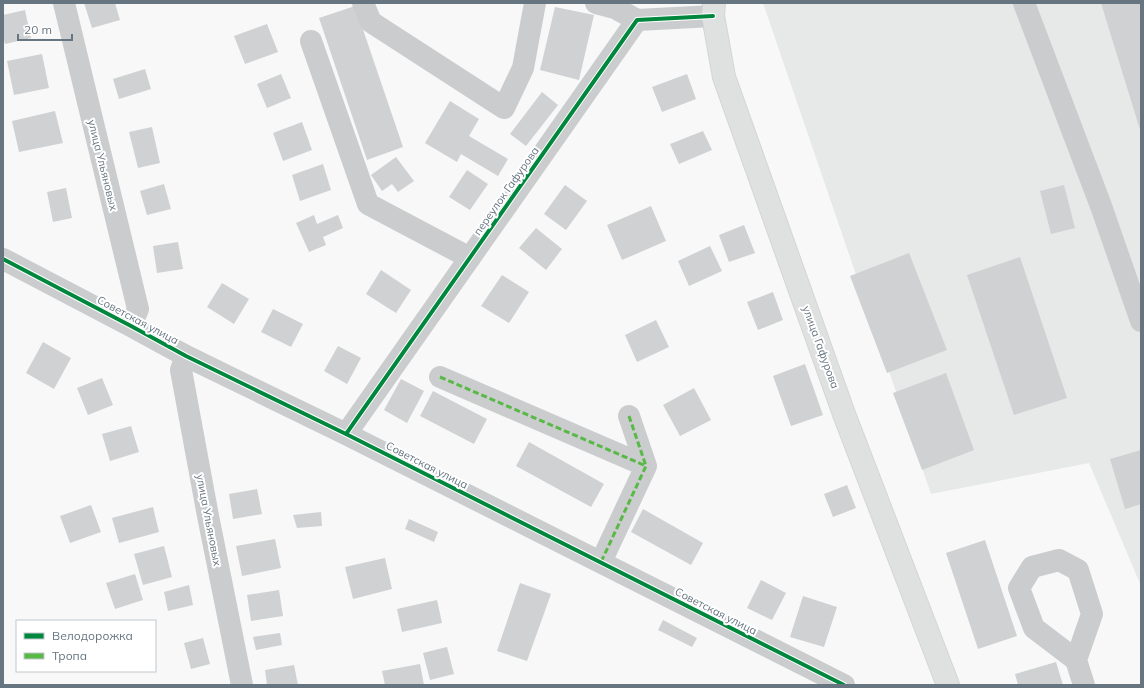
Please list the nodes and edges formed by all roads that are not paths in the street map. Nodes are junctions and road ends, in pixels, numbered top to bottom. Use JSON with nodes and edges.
{"nodes":[{"id":1,"x":64,"y":3,"type":"edge"},
{"id":2,"x":363,"y":3,"type":"edge"},
{"id":3,"x":535,"y":3,"type":"edge"},
{"id":4,"x":596,"y":3,"type":"edge"},
{"id":5,"x":1024,"y":3,"type":"edge"},
{"id":6,"x":713,"y":10,"type":"edge"},
{"id":7,"x":637,"y":20,"type":"junction"},
{"id":8,"x":310,"y":42,"type":"dead end"},
{"id":9,"x":470,"y":258,"type":"junction"},
{"id":10,"x":3,"y":259,"type":"edge"},
{"id":11,"x":1141,"y":321,"type":"edge"},
{"id":12,"x":131,"y":326,"type":"junction"},
{"id":13,"x":186,"y":356,"type":"junction"},
{"id":14,"x":440,"y":376,"type":"dead end"},
{"id":15,"x":629,"y":416,"type":"dead end"},
{"id":16,"x":346,"y":434,"type":"junction"},
{"id":17,"x":646,"y":466,"type":"junction"},
{"id":18,"x":601,"y":562,"type":"junction"},
{"id":19,"x":1076,"y":660,"type":"dead end"},
{"id":20,"x":242,"y":685,"type":"edge"},
{"id":21,"x":844,"y":685,"type":"edge"},
{"id":22,"x":948,"y":685,"type":"edge"},
{"id":23,"x":1084,"y":685,"type":"edge"}],
"edges":[{"from":1,"to":12,"type":"street","name":"улица Ульяновых"},
{"from":2,"to":3,"type":"street"},
{"from":4,"to":7,"type":"street"},
{"from":5,"to":11,"type":"street"},
{"from":6,"to":7,"type":"street"},
{"from":6,"to":22,"type":"main road","name":"улица Гафурова"},
{"from":7,"to":9,"type":"street","name":"переулок Гафурова"},
{"from":8,"to":9,"type":"street"},
{"from":9,"to":16,"type":"street","name":"переулок Гафурова"},
{"from":10,"to":12,"type":"street","name":"Советская улица"},
{"from":12,"to":13,"type":"street","name":"Советская улица"},
{"from":13,"to":16,"type":"street","name":"Советская улица"},
{"from":13,"to":20,"type":"street","name":"улица Ульяновых"},
{"from":14,"to":17,"type":"street"},
{"from":15,"to":17,"type":"street"},
{"from":16,"to":18,"type":"street","name":"Советская улица"},
{"from":17,"to":18,"type":"street"},
{"from":18,"to":21,"type":"street","name":"Советская улица"},
{"from":19,"to":23,"type":"street"}]}
